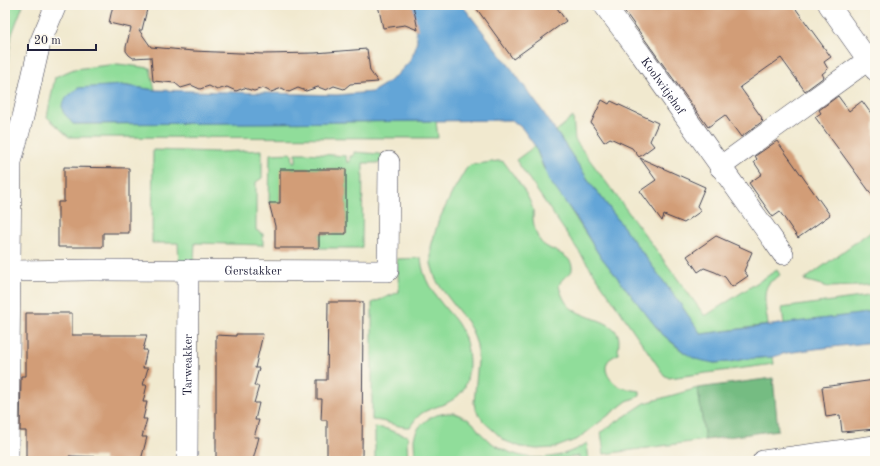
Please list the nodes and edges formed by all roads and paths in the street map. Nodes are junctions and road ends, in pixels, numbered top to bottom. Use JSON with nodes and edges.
{"nodes":[{"id":1,"x":56,"y":5,"type":"edge"},
{"id":2,"x":604,"y":5,"type":"edge"},
{"id":3,"x":829,"y":5,"type":"edge"},
{"id":4,"x":871,"y":65,"type":"edge"},
{"id":5,"x":389,"y":162,"type":"dead end"},
{"id":6,"x":720,"y":167,"type":"junction"},
{"id":7,"x":783,"y":254,"type":"dead end"},
{"id":8,"x":188,"y":270,"type":"junction"},
{"id":9,"x":10,"y":271,"type":"junction"},
{"id":10,"x":875,"y":446,"type":"edge"},
{"id":11,"x":8,"y":461,"type":"edge"},
{"id":12,"x":187,"y":461,"type":"edge"},
{"id":13,"x":763,"y":461,"type":"edge"}],
"edges":[{"from":1,"to":9,"type":"street"},
{"from":2,"to":6,"type":"street","name":"Koolwitjehof"},
{"from":3,"to":4,"type":"street"},
{"from":4,"to":6,"type":"street"},
{"from":5,"to":8,"type":"street","name":"Gerstakker"},
{"from":6,"to":7,"type":"street","name":"Koolwitjehof"},
{"from":8,"to":9,"type":"street","name":"Gerstakker"},
{"from":8,"to":12,"type":"street","name":"Tarweakker"},
{"from":9,"to":11,"type":"street"},
{"from":10,"to":13,"type":"street"}]}
